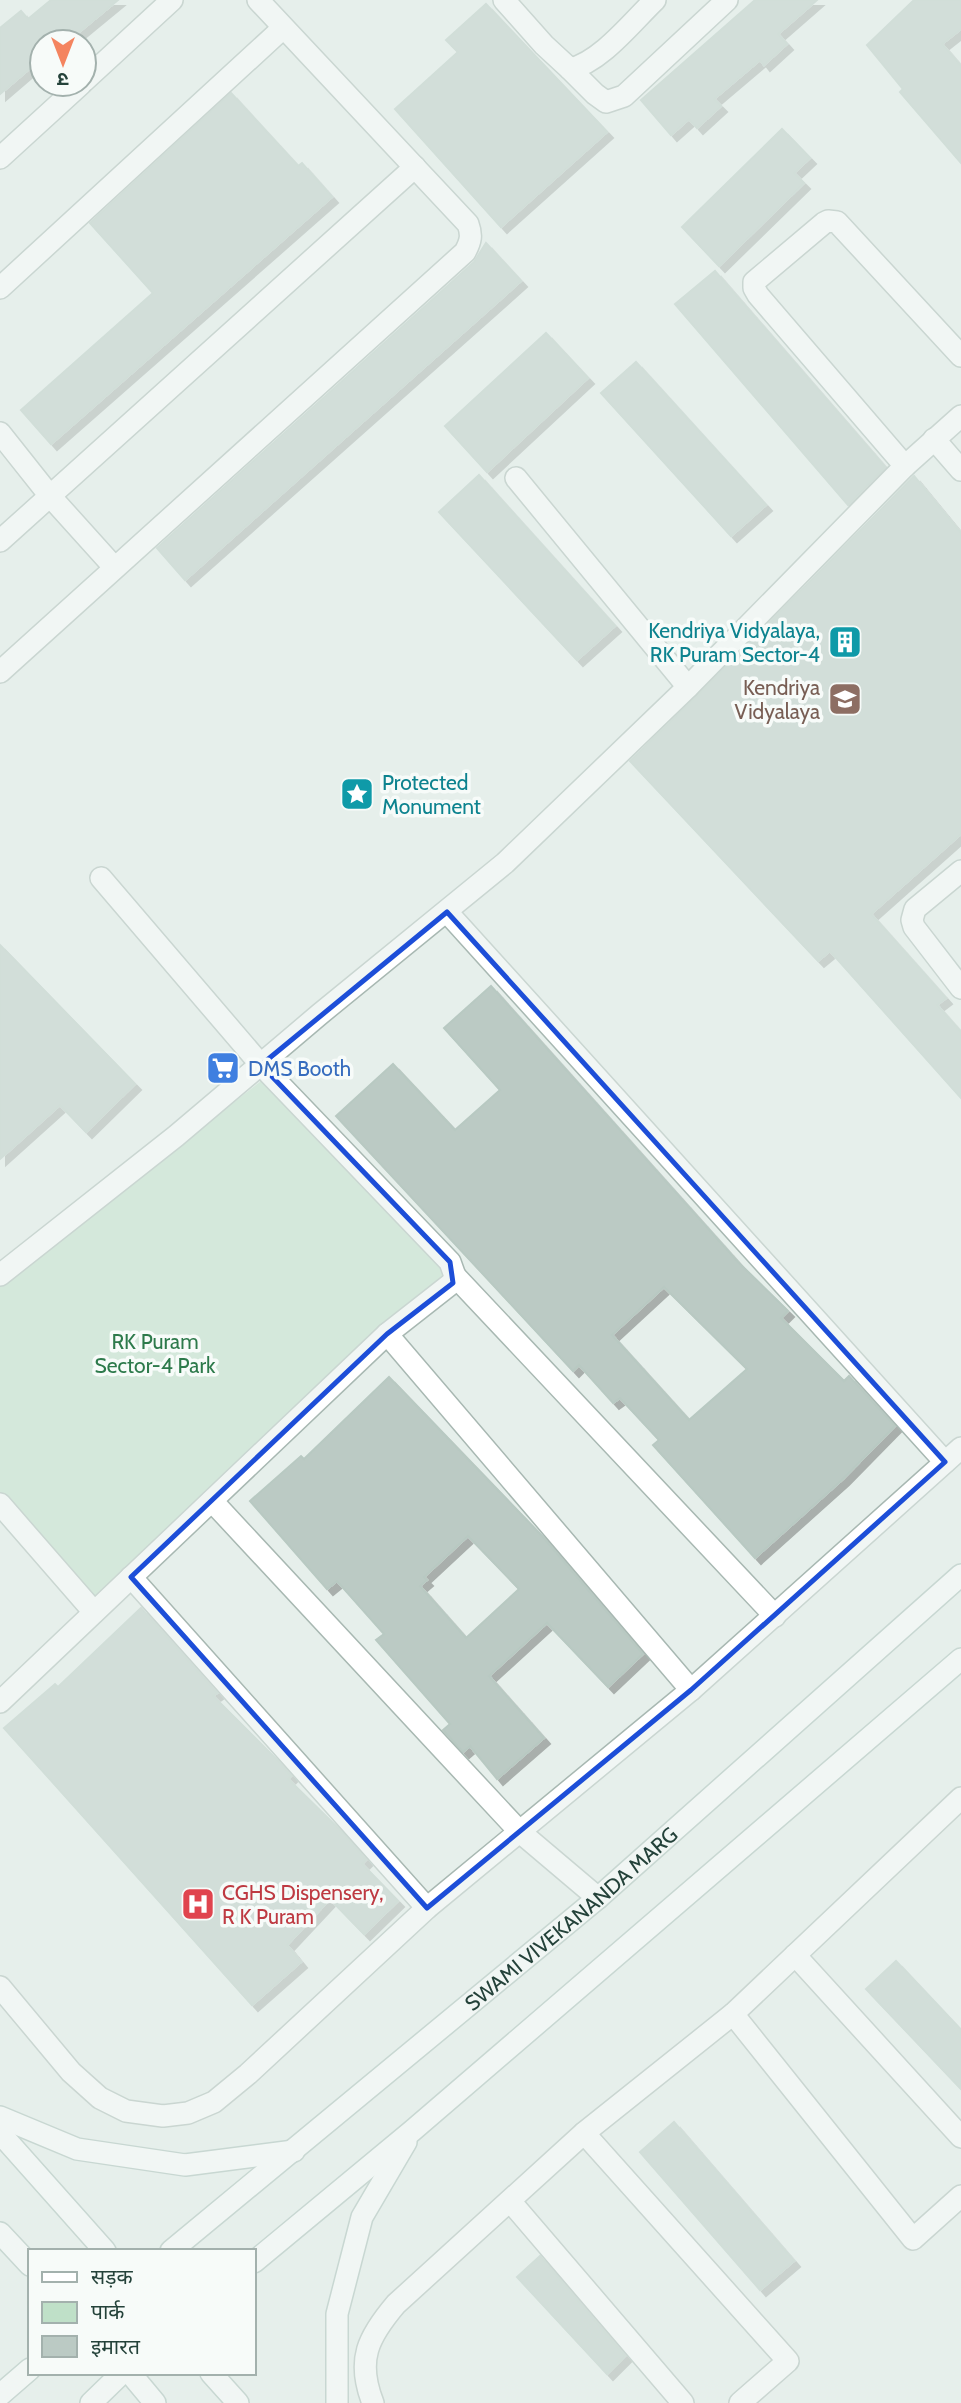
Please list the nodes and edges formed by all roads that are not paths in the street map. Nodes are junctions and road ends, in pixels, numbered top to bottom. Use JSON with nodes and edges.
{"nodes":[{"id":1,"x":172,"y":0,"type":"edge"},
{"id":2,"x":258,"y":0,"type":"edge"},
{"id":3,"x":504,"y":0,"type":"edge"},
{"id":4,"x":655,"y":0,"type":"edge"},
{"id":5,"x":727,"y":0,"type":"edge"},
{"id":6,"x":283,"y":28,"type":"junction"},
{"id":7,"x":98,"y":68,"type":"edge"},
{"id":8,"x":570,"y":69,"type":"junction"},
{"id":9,"x":66,"y":98,"type":"edge"},
{"id":10,"x":0,"y":158,"type":"edge"},
{"id":11,"x":415,"y":167,"type":"junction"},
{"id":12,"x":0,"y":288,"type":"edge"},
{"id":13,"x":961,"y":356,"type":"edge"},
{"id":14,"x":961,"y":416,"type":"edge"},
{"id":15,"x":0,"y":433,"type":"edge"},
{"id":16,"x":934,"y":439,"type":"junction"},
{"id":17,"x":905,"y":466,"type":"junction"},
{"id":18,"x":961,"y":470,"type":"edge"},
{"id":19,"x":516,"y":478,"type":"dead end"},
{"id":20,"x":50,"y":496,"type":"junction"},
{"id":21,"x":0,"y":541,"type":"edge"},
{"id":22,"x":114,"y":567,"type":"junction"},
{"id":23,"x":0,"y":672,"type":"edge"},
{"id":24,"x":688,"y":687,"type":"junction"},
{"id":25,"x":961,"y":871,"type":"edge"},
{"id":26,"x":101,"y":878,"type":"dead end"},
{"id":27,"x":447,"y":912,"type":"junction"},
{"id":28,"x":961,"y":988,"type":"edge"},
{"id":29,"x":261,"y":1065,"type":"junction"},
{"id":30,"x":1,"y":1273,"type":"edge"},
{"id":31,"x":455,"y":1276,"type":"junction"},
{"id":32,"x":387,"y":1334,"type":"junction"},
{"id":33,"x":953,"y":1455,"type":"edge"},
{"id":34,"x":212,"y":1500,"type":"junction"},
{"id":35,"x":0,"y":1504,"type":"edge"},
{"id":36,"x":961,"y":1575,"type":"edge"},
{"id":37,"x":131,"y":1577,"type":"junction"},
{"id":38,"x":94,"y":1612,"type":"junction"},
{"id":39,"x":775,"y":1616,"type":"junction"},
{"id":40,"x":961,"y":1658,"type":"edge"},
{"id":41,"x":691,"y":1690,"type":"junction"},
{"id":42,"x":0,"y":1702,"type":"edge"},
{"id":43,"x":961,"y":1798,"type":"edge"},
{"id":44,"x":520,"y":1832,"type":"junction"},
{"id":45,"x":598,"y":1898,"type":"junction"},
{"id":46,"x":427,"y":1908,"type":"junction"},
{"id":47,"x":795,"y":1955,"type":"junction"},
{"id":48,"x":0,"y":1987,"type":"edge"},
{"id":49,"x":733,"y":2014,"type":"junction"},
{"id":50,"x":0,"y":2117,"type":"edge"},
{"id":51,"x":412,"y":2131,"type":"junction"},
{"id":52,"x":0,"y":2133,"type":"edge"},
{"id":53,"x":584,"y":2133,"type":"junction"},
{"id":54,"x":961,"y":2137,"type":"edge"},
{"id":55,"x":293,"y":2151,"type":"junction"},
{"id":56,"x":961,"y":2196,"type":"edge"},
{"id":57,"x":510,"y":2201,"type":"junction"},
{"id":58,"x":0,"y":2234,"type":"edge"},
{"id":59,"x":104,"y":2249,"type":"edge"},
{"id":60,"x":173,"y":2249,"type":"edge"},
{"id":61,"x":256,"y":2260,"type":"edge"},
{"id":62,"x":28,"y":2263,"type":"edge"},
{"id":63,"x":28,"y":2372,"type":"edge"},
{"id":64,"x":120,"y":2375,"type":"edge"},
{"id":65,"x":132,"y":2375,"type":"edge"},
{"id":66,"x":213,"y":2375,"type":"edge"},
{"id":67,"x":0,"y":2395,"type":"edge"},
{"id":68,"x":91,"y":2403,"type":"edge"},
{"id":69,"x":155,"y":2403,"type":"edge"},
{"id":70,"x":238,"y":2403,"type":"edge"},
{"id":71,"x":337,"y":2403,"type":"edge"},
{"id":72,"x":373,"y":2403,"type":"edge"},
{"id":73,"x":683,"y":2403,"type":"edge"},
{"id":74,"x":740,"y":2403,"type":"edge"}],
"edges":[{"from":1,"to":7,"type":"street"},
{"from":2,"to":6,"type":"street"},
{"from":3,"to":8,"type":"street"},
{"from":4,"to":8,"type":"street"},
{"from":5,"to":8,"type":"street"},
{"from":6,"to":11,"type":"street"},
{"from":6,"to":12,"type":"street"},
{"from":9,"to":10,"type":"street"},
{"from":11,"to":20,"type":"street"},
{"from":11,"to":22,"type":"street"},
{"from":13,"to":17,"type":"street"},
{"from":14,"to":16,"type":"street"},
{"from":15,"to":20,"type":"street"},
{"from":16,"to":17,"type":"street"},
{"from":16,"to":18,"type":"street"},
{"from":17,"to":24,"type":"street"},
{"from":19,"to":24,"type":"street"},
{"from":20,"to":21,"type":"street"},
{"from":20,"to":22,"type":"street"},
{"from":22,"to":23,"type":"street"},
{"from":24,"to":27,"type":"street"},
{"from":25,"to":28,"type":"street"},
{"from":26,"to":29,"type":"street"},
{"from":27,"to":29,"type":"street"},
{"from":27,"to":33,"type":"street"},
{"from":29,"to":30,"type":"street"},
{"from":29,"to":31,"type":"street"},
{"from":31,"to":32,"type":"street"},
{"from":31,"to":39,"type":"street"},
{"from":32,"to":34,"type":"street"},
{"from":32,"to":41,"type":"street"},
{"from":33,"to":39,"type":"street"},
{"from":34,"to":37,"type":"street"},
{"from":34,"to":44,"type":"street"},
{"from":35,"to":38,"type":"street"},
{"from":36,"to":45,"type":"street","name":"SWAMI VIVEKANANDA MARG"},
{"from":37,"to":38,"type":"street"},
{"from":37,"to":46,"type":"street"},
{"from":38,"to":42,"type":"street"},
{"from":39,"to":41,"type":"street"},
{"from":40,"to":51,"type":"street"},
{"from":41,"to":44,"type":"street"},
{"from":43,"to":47,"type":"street"},
{"from":44,"to":45,"type":"street"},
{"from":44,"to":46,"type":"street"},
{"from":45,"to":55,"type":"street","name":"SWAMI VIVEKANANDA MARG"},
{"from":46,"to":48,"type":"street"},
{"from":47,"to":49,"type":"street"},
{"from":47,"to":54,"type":"street"},
{"from":49,"to":53,"type":"street"},
{"from":49,"to":56,"type":"street"},
{"from":50,"to":55,"type":"street"},
{"from":51,"to":61,"type":"street"},
{"from":51,"to":71,"type":"street"},
{"from":52,"to":59,"type":"street"},
{"from":53,"to":57,"type":"street"},
{"from":53,"to":74,"type":"street"},
{"from":55,"to":60,"type":"street","name":"SWAMI VIVEKANANDA MARG"},
{"from":57,"to":72,"type":"street"},
{"from":57,"to":73,"type":"street"},
{"from":58,"to":62,"type":"street"},
{"from":63,"to":67,"type":"street"},
{"from":64,"to":68,"type":"street"},
{"from":65,"to":69,"type":"street"},
{"from":66,"to":70,"type":"street"}]}
